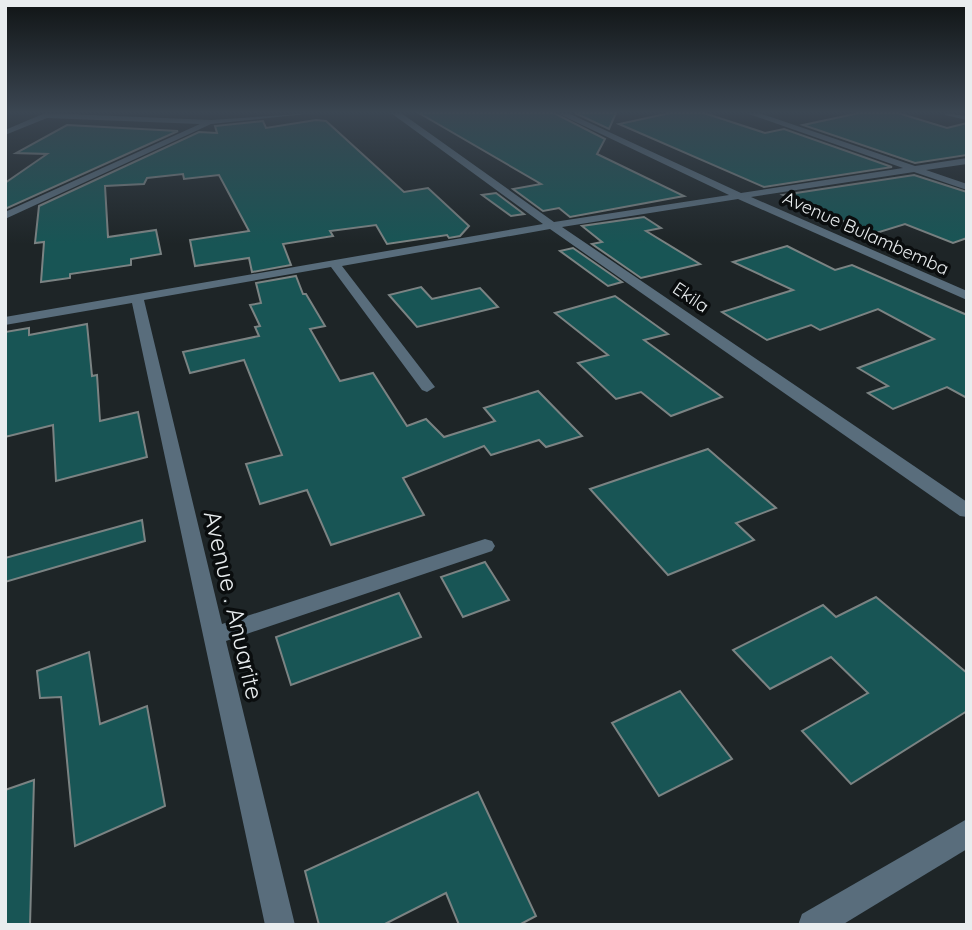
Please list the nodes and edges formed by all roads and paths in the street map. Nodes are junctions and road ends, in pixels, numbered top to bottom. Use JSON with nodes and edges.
{"nodes":[{"id":1,"x":136,"y":156,"type":"edge"},
{"id":2,"x":461,"y":156,"type":"edge"},
{"id":3,"x":654,"y":156,"type":"edge"},
{"id":4,"x":877,"y":156,"type":"edge"},
{"id":5,"x":967,"y":161,"type":"edge"},
{"id":6,"x":914,"y":169,"type":"junction"},
{"id":7,"x":967,"y":187,"type":"edge"},
{"id":8,"x":737,"y":195,"type":"junction"},
{"id":9,"x":5,"y":216,"type":"edge"},
{"id":10,"x":553,"y":225,"type":"junction"},
{"id":11,"x":334,"y":263,"type":"junction"},
{"id":12,"x":967,"y":296,"type":"edge"},
{"id":13,"x":137,"y":298,"type":"junction"},
{"id":14,"x":5,"y":321,"type":"edge"},
{"id":15,"x":427,"y":387,"type":"dead end"},
{"id":16,"x":967,"y":511,"type":"edge"},
{"id":17,"x":485,"y":547,"type":"dead end"},
{"id":18,"x":214,"y":636,"type":"junction"},
{"id":19,"x":967,"y":833,"type":"edge"},
{"id":20,"x":279,"y":925,"type":"edge"},
{"id":21,"x":813,"y":925,"type":"edge"}],
"edges":[{"from":1,"to":9,"type":"street"},
{"from":2,"to":10,"type":"street","name":"Ekila"},
{"from":3,"to":8,"type":"street","name":"Avenue Bulambemba"},
{"from":4,"to":6,"type":"street"},
{"from":5,"to":6,"type":"street"},
{"from":6,"to":7,"type":"street"},
{"from":6,"to":8,"type":"street"},
{"from":8,"to":10,"type":"street"},
{"from":8,"to":12,"type":"street","name":"Avenue Bulambemba"},
{"from":10,"to":11,"type":"street"},
{"from":10,"to":16,"type":"street","name":"Ekila"},
{"from":11,"to":13,"type":"street"},
{"from":11,"to":15,"type":"street"},
{"from":13,"to":14,"type":"street"},
{"from":13,"to":18,"type":"street","name":"Avenue . Anuarite"},
{"from":17,"to":18,"type":"street"},
{"from":18,"to":20,"type":"street","name":"Avenue . Anuarite"},
{"from":19,"to":21,"type":"street"}]}
